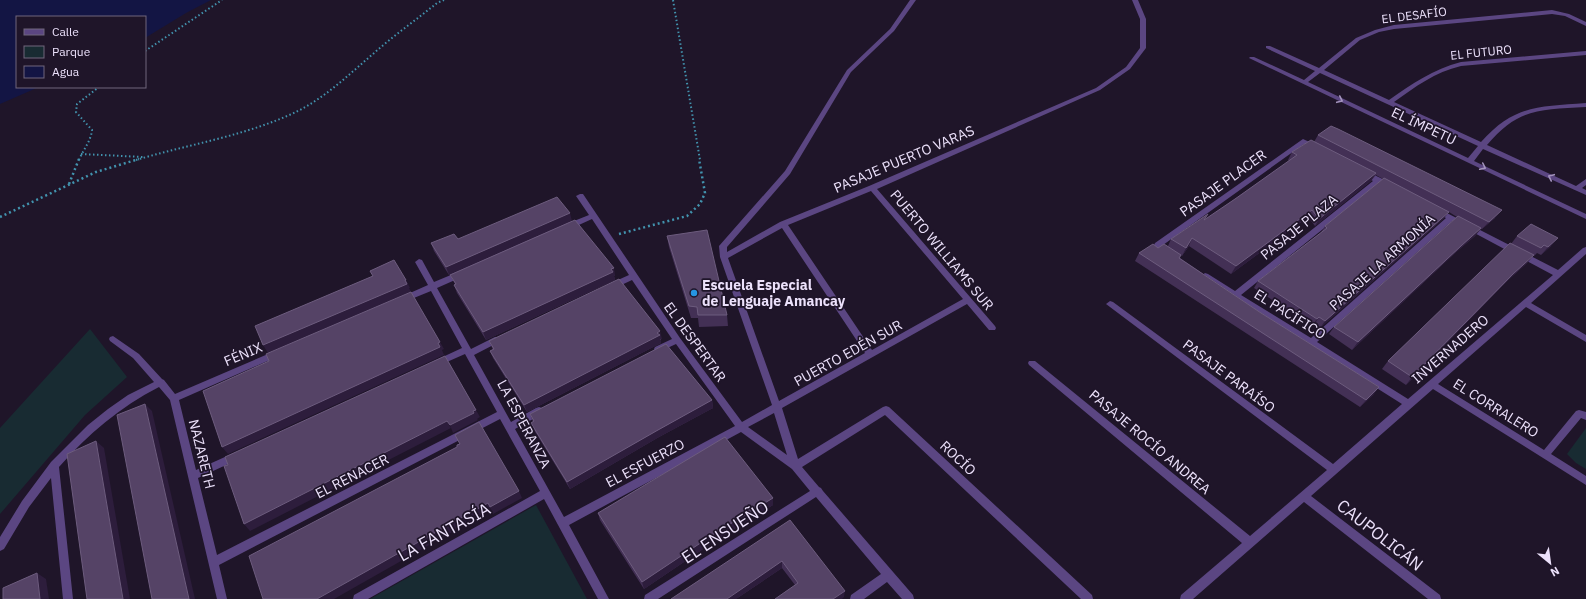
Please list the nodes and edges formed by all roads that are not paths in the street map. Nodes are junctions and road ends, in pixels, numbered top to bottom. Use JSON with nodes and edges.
{"nodes":[{"id":1,"x":912,"y":0,"type":"edge"},
{"id":2,"x":1135,"y":0,"type":"edge"},
{"id":3,"x":1586,"y":24,"type":"edge"},
{"id":4,"x":1268,"y":47,"type":"dead end"},
{"id":5,"x":1586,"y":53,"type":"edge"},
{"id":6,"x":1252,"y":58,"type":"dead end"},
{"id":7,"x":1320,"y":71,"type":"junction"},
{"id":8,"x":1304,"y":83,"type":"junction"},
{"id":9,"x":1390,"y":103,"type":"junction"},
{"id":10,"x":1586,"y":105,"type":"edge"},
{"id":11,"x":1482,"y":146,"type":"junction"},
{"id":12,"x":1326,"y":152,"type":"edge"},
{"id":13,"x":1470,"y":161,"type":"junction"},
{"id":14,"x":1359,"y":170,"type":"edge"},
{"id":15,"x":1379,"y":180,"type":"junction"},
{"id":16,"x":1586,"y":181,"type":"edge"},
{"id":17,"x":872,"y":188,"type":"junction"},
{"id":18,"x":1577,"y":189,"type":"junction"},
{"id":19,"x":1399,"y":191,"type":"edge"},
{"id":20,"x":1586,"y":194,"type":"edge"},
{"id":21,"x":580,"y":196,"type":"dead end"},
{"id":22,"x":1431,"y":208,"type":"edge"},
{"id":23,"x":592,"y":216,"type":"junction"},
{"id":24,"x":1586,"y":217,"type":"edge"},
{"id":25,"x":1451,"y":218,"type":"junction"},
{"id":26,"x":783,"y":224,"type":"junction"},
{"id":27,"x":563,"y":228,"type":"edge"},
{"id":28,"x":1586,"y":250,"type":"edge"},
{"id":29,"x":724,"y":257,"type":"junction"},
{"id":30,"x":1178,"y":258,"type":"edge"},
{"id":31,"x":419,"y":262,"type":"dead end"},
{"id":32,"x":469,"y":270,"type":"edge"},
{"id":33,"x":1197,"y":270,"type":"edge"},
{"id":34,"x":1558,"y":274,"type":"junction"},
{"id":35,"x":633,"y":276,"type":"junction"},
{"id":36,"x":433,"y":287,"type":"junction"},
{"id":37,"x":604,"y":289,"type":"edge"},
{"id":38,"x":1236,"y":295,"type":"junction"},
{"id":39,"x":968,"y":300,"type":"junction"},
{"id":40,"x":397,"y":302,"type":"edge"},
{"id":41,"x":1110,"y":304,"type":"dead end"},
{"id":42,"x":1525,"y":304,"type":"junction"},
{"id":43,"x":992,"y":328,"type":"dead end"},
{"id":44,"x":506,"y":336,"type":"edge"},
{"id":45,"x":1586,"y":339,"type":"edge"},
{"id":46,"x":113,"y":340,"type":"dead end"},
{"id":47,"x":677,"y":340,"type":"junction"},
{"id":48,"x":1312,"y":342,"type":"junction"},
{"id":49,"x":289,"y":348,"type":"edge"},
{"id":50,"x":469,"y":351,"type":"junction"},
{"id":51,"x":649,"y":354,"type":"edge"},
{"id":52,"x":871,"y":355,"type":"junction"},
{"id":53,"x":1032,"y":363,"type":"dead end"},
{"id":54,"x":431,"y":366,"type":"edge"},
{"id":55,"x":161,"y":382,"type":"junction"},
{"id":56,"x":1432,"y":384,"type":"junction"},
{"id":57,"x":174,"y":398,"type":"junction"},
{"id":58,"x":1409,"y":404,"type":"junction"},
{"id":59,"x":777,"y":407,"type":"junction"},
{"id":60,"x":545,"y":409,"type":"edge"},
{"id":61,"x":503,"y":414,"type":"junction"},
{"id":62,"x":1586,"y":416,"type":"edge"},
{"id":63,"x":510,"y":427,"type":"junction"},
{"id":64,"x":741,"y":427,"type":"junction"},
{"id":65,"x":243,"y":452,"type":"edge"},
{"id":66,"x":1545,"y":455,"type":"junction"},
{"id":67,"x":54,"y":465,"type":"junction"},
{"id":68,"x":795,"y":466,"type":"junction"},
{"id":69,"x":1333,"y":469,"type":"junction"},
{"id":70,"x":193,"y":476,"type":"junction"},
{"id":71,"x":1586,"y":481,"type":"edge"},
{"id":72,"x":818,"y":491,"type":"junction"},
{"id":73,"x":546,"y":493,"type":"junction"},
{"id":74,"x":1304,"y":496,"type":"junction"},
{"id":75,"x":563,"y":523,"type":"junction"},
{"id":76,"x":1250,"y":543,"type":"junction"},
{"id":77,"x":0,"y":546,"type":"edge"},
{"id":78,"x":214,"y":562,"type":"junction"},
{"id":79,"x":888,"y":575,"type":"junction"},
{"id":80,"x":68,"y":599,"type":"edge"},
{"id":81,"x":222,"y":599,"type":"edge"},
{"id":82,"x":358,"y":599,"type":"edge"},
{"id":83,"x":604,"y":599,"type":"edge"},
{"id":84,"x":649,"y":599,"type":"edge"},
{"id":85,"x":855,"y":599,"type":"edge"},
{"id":86,"x":909,"y":599,"type":"edge"},
{"id":87,"x":1088,"y":599,"type":"edge"},
{"id":88,"x":1185,"y":599,"type":"edge"},
{"id":89,"x":1436,"y":599,"type":"edge"}],
"edges":[{"from":1,"to":29,"type":"street"},
{"from":2,"to":17,"type":"street","name":"PASAJE PUERTO VARAS"},
{"from":3,"to":7,"type":"street","name":"EL DESAFÍO"},
{"from":4,"to":7,"type":"street","name":"EL ÍMPETU"},
{"from":5,"to":9,"type":"street","name":"EL FUTURO"},
{"from":6,"to":8,"type":"street","name":"EL ÍMPETU"},
{"from":7,"to":8,"type":"street","name":"EL DESAFÍO"},
{"from":7,"to":9,"type":"street","name":"EL ÍMPETU"},
{"from":8,"to":13,"type":"street","name":"EL ÍMPETU","one_way":true},
{"from":9,"to":11,"type":"street","name":"EL ÍMPETU"},
{"from":10,"to":11,"type":"street"},
{"from":11,"to":13,"type":"street"},
{"from":18,"to":11,"type":"street","name":"EL ÍMPETU","one_way":true},
{"from":12,"to":30,"type":"street","name":"PASAJE PLACER"},
{"from":13,"to":24,"type":"street","name":"EL ÍMPETU","one_way":true},
{"from":14,"to":15,"type":"street"},
{"from":15,"to":19,"type":"street"},
{"from":15,"to":38,"type":"street","name":"PASAJE PLAZA"},
{"from":16,"to":18,"type":"street"},
{"from":17,"to":26,"type":"street","name":"PASAJE PUERTO VARAS"},
{"from":17,"to":39,"type":"street","name":"PUERTO WILLIAMS SUR"},
{"from":18,"to":20,"type":"street","name":"EL ÍMPETU"},
{"from":21,"to":23,"type":"street","name":"EL DESPERTAR"},
{"from":22,"to":25,"type":"street"},
{"from":23,"to":27,"type":"street"},
{"from":23,"to":35,"type":"street","name":"EL DESPERTAR"},
{"from":25,"to":34,"type":"street"},
{"from":25,"to":48,"type":"street","name":"PASAJE LA ARMONÍA"},
{"from":26,"to":29,"type":"street","name":"PASAJE PUERTO VARAS"},
{"from":26,"to":52,"type":"street"},
{"from":28,"to":34,"type":"street","name":"INVERNADERO"},
{"from":29,"to":59,"type":"street"},
{"from":31,"to":36,"type":"street","name":"LA ESPERANZA"},
{"from":32,"to":36,"type":"street"},
{"from":33,"to":38,"type":"street","name":"EL PACÍFICO"},
{"from":34,"to":42,"type":"street","name":"INVERNADERO"},
{"from":35,"to":37,"type":"street"},
{"from":35,"to":47,"type":"street","name":"EL DESPERTAR"},
{"from":36,"to":40,"type":"street"},
{"from":36,"to":50,"type":"street","name":"LA ESPERANZA"},
{"from":38,"to":48,"type":"street","name":"EL PACÍFICO"},
{"from":39,"to":43,"type":"street","name":"PUERTO WILLIAMS SUR"},
{"from":39,"to":52,"type":"street","name":"PUERTO EDÉN SUR"},
{"from":41,"to":69,"type":"street","name":"PASAJE PARAÍSO"},
{"from":42,"to":45,"type":"street"},
{"from":42,"to":56,"type":"street","name":"INVERNADERO"},
{"from":44,"to":50,"type":"street"},
{"from":46,"to":55,"type":"street","name":"NAZARETH"},
{"from":47,"to":51,"type":"street"},
{"from":47,"to":64,"type":"street","name":"EL DESPERTAR"},
{"from":48,"to":58,"type":"street","name":"EL PACÍFICO"},
{"from":49,"to":57,"type":"street","name":"FÉNIX"},
{"from":50,"to":54,"type":"street"},
{"from":50,"to":61,"type":"street","name":"LA ESPERANZA"},
{"from":52,"to":59,"type":"street","name":"PUERTO EDÉN SUR"},
{"from":53,"to":76,"type":"street","name":"PASAJE ROCÍO ANDREA"},
{"from":55,"to":57,"type":"street","name":"NAZARETH"},
{"from":55,"to":67,"type":"street"},
{"from":56,"to":58,"type":"street","name":"INVERNADERO"},
{"from":56,"to":66,"type":"street","name":"EL CORRALERO"},
{"from":57,"to":70,"type":"street","name":"NAZARETH"},
{"from":58,"to":69,"type":"street","name":"INVERNADERO"},
{"from":59,"to":64,"type":"street","name":"PUERTO EDÉN SUR"},
{"from":59,"to":68,"type":"street"},
{"from":60,"to":63,"type":"street"},
{"from":61,"to":63,"type":"street","name":"LA ESPERANZA"},
{"from":61,"to":78,"type":"street","name":"EL RENACER"},
{"from":62,"to":66,"type":"street","name":"EL CORRALERO"},
{"from":63,"to":73,"type":"street","name":"LA ESPERANZA"},
{"from":64,"to":68,"type":"street","name":"EL DESPERTAR"},
{"from":64,"to":75,"type":"street","name":"EL ESFUERZO"},
{"from":65,"to":70,"type":"street"},
{"from":66,"to":71,"type":"street","name":"EL CORRALERO"},
{"from":67,"to":77,"type":"street"},
{"from":67,"to":80,"type":"street"},
{"from":68,"to":72,"type":"street"},
{"from":68,"to":87,"type":"street","name":"ROCÍO"},
{"from":69,"to":74,"type":"street","name":"INVERNADERO"},
{"from":70,"to":78,"type":"street","name":"NAZARETH"},
{"from":72,"to":79,"type":"street"},
{"from":72,"to":84,"type":"street","name":"EL ENSUEÑO"},
{"from":73,"to":75,"type":"street","name":"LA ESPERANZA"},
{"from":73,"to":82,"type":"street","name":"LA FANTASÍA"},
{"from":74,"to":76,"type":"street","name":"INVERNADERO"},
{"from":74,"to":89,"type":"street","name":"CAUPOLICÁN"},
{"from":75,"to":83,"type":"street","name":"LA ESPERANZA"},
{"from":76,"to":88,"type":"street","name":"INVERNADERO"},
{"from":78,"to":81,"type":"street","name":"NAZARETH"},
{"from":79,"to":85,"type":"street"},
{"from":79,"to":86,"type":"street"}]}
